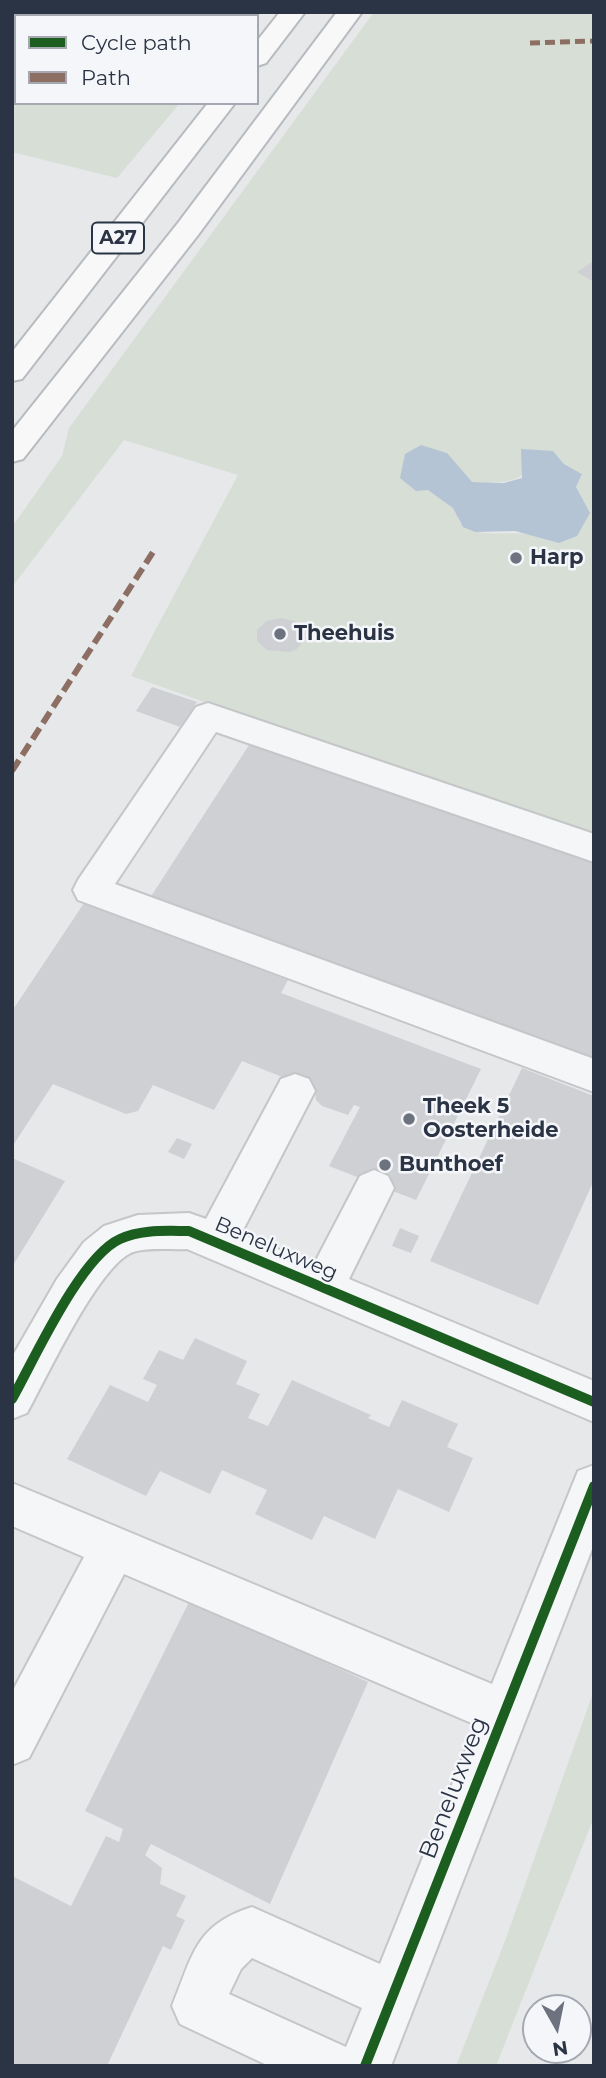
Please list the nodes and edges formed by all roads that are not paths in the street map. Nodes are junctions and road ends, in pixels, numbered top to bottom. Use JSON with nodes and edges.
{"nodes":[{"id":1,"x":293,"y":12,"type":"edge"},
{"id":2,"x":350,"y":12,"type":"edge"},
{"id":3,"x":259,"y":55,"type":"edge"},
{"id":4,"x":220,"y":105,"type":"edge"},
{"id":5,"x":12,"y":372,"type":"edge"},
{"id":6,"x":12,"y":453,"type":"edge"},
{"id":7,"x":594,"y":848,"type":"edge"},
{"id":8,"x":594,"y":1076,"type":"edge"},
{"id":9,"x":295,"y":1091,"type":"dead end"},
{"id":10,"x":374,"y":1188,"type":"dead end"},
{"id":11,"x":215,"y":1243,"type":"junction"},
{"id":12,"x":323,"y":1288,"type":"junction"},
{"id":13,"x":12,"y":1399,"type":"edge"},
{"id":14,"x":594,"y":1402,"type":"edge"},
{"id":15,"x":594,"y":1486,"type":"edge"},
{"id":16,"x":12,"y":1504,"type":"edge"},
{"id":17,"x":114,"y":1547,"type":"junction"},
{"id":18,"x":504,"y":1713,"type":"junction"},
{"id":19,"x":12,"y":1741,"type":"edge"},
{"id":20,"x":393,"y":1996,"type":"junction"},
{"id":21,"x":328,"y":2066,"type":"edge"},
{"id":22,"x":365,"y":2066,"type":"edge"}],
"edges":[{"from":1,"to":3,"type":"highway"},
{"from":2,"to":6,"type":"highway","number":"A27"},
{"from":4,"to":5,"type":"highway","number":"A27"},
{"from":7,"to":8,"type":"street"},
{"from":9,"to":11,"type":"street"},
{"from":10,"to":12,"type":"street"},
{"from":11,"to":12,"type":"street","name":"Beneluxweg"},
{"from":11,"to":13,"type":"street","name":"Beneluxweg"},
{"from":12,"to":14,"type":"street","name":"Beneluxweg"},
{"from":15,"to":18,"type":"street","name":"Beneluxweg"},
{"from":16,"to":17,"type":"street"},
{"from":17,"to":18,"type":"street"},
{"from":17,"to":19,"type":"street"},
{"from":18,"to":20,"type":"street","name":"Beneluxweg"},
{"from":20,"to":21,"type":"street"},
{"from":20,"to":22,"type":"street","name":"Beneluxweg"}]}
